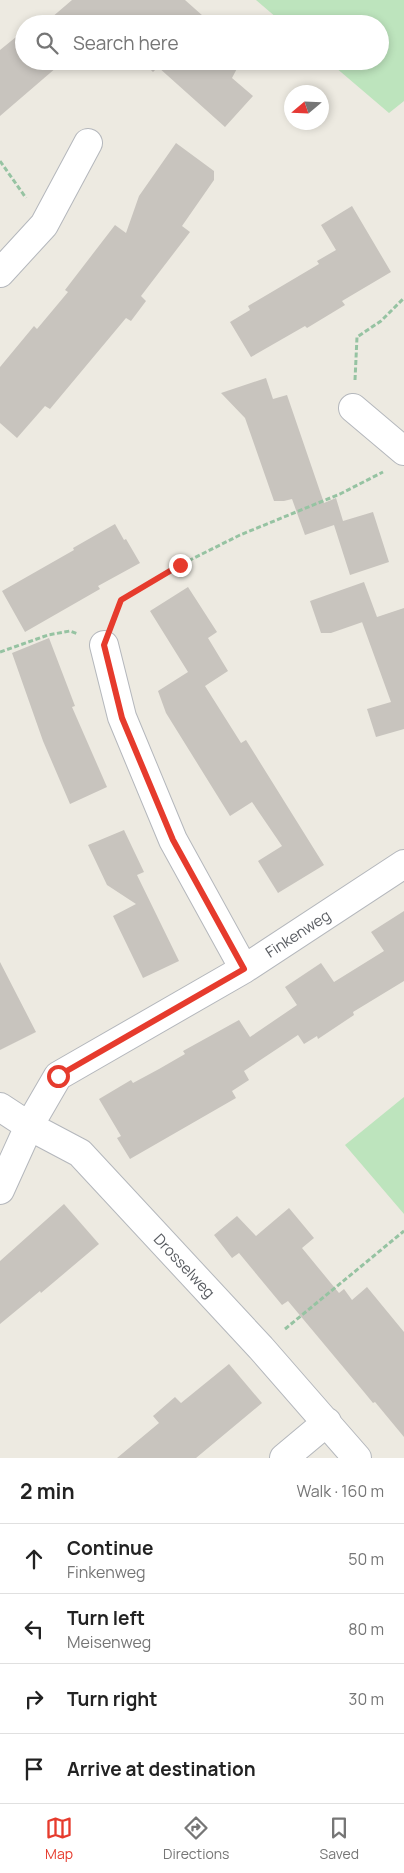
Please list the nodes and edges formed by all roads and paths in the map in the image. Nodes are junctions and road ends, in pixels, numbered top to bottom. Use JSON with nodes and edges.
{"nodes":[{"id":1,"x":88,"y":142,"type":"dead end"},
{"id":2,"x":0,"y":161,"type":"edge"},
{"id":3,"x":44,"y":225,"type":"junction"},
{"id":4,"x":0,"y":273,"type":"edge"},
{"id":5,"x":404,"y":298,"type":"edge"},
{"id":6,"x":353,"y":408,"type":"joint"},
{"id":7,"x":396,"y":461,"type":"edge"},
{"id":8,"x":104,"y":645,"type":"junction"},
{"id":9,"x":0,"y":652,"type":"edge"},
{"id":10,"x":404,"y":864,"type":"edge"},
{"id":11,"x":244,"y":969,"type":"junction"},
{"id":12,"x":0,"y":1107,"type":"edge"},
{"id":13,"x":29,"y":1126,"type":"junction"},
{"id":14,"x":0,"y":1190,"type":"edge"},
{"id":15,"x":404,"y":1231,"type":"edge"},
{"id":16,"x":261,"y":1348,"type":"junction"},
{"id":17,"x":327,"y":1422,"type":"junction"},
{"id":18,"x":284,"y":1458,"type":"edge"},
{"id":19,"x":357,"y":1458,"type":"edge"}],
"edges":[{"from":1,"to":3,"type":"street"},
{"from":2,"to":3,"type":"path"},
{"from":3,"to":4,"type":"street"},
{"from":5,"to":6,"type":"path"},
{"from":6,"to":7,"type":"street"},
{"from":7,"to":8,"type":"path"},
{"from":8,"to":9,"type":"path"},
{"from":8,"to":11,"type":"street"},
{"from":10,"to":11,"type":"street","name":"Finkenweg"},
{"from":11,"to":13,"type":"street","name":"Finkenweg"},
{"from":12,"to":13,"type":"street","name":"Drosselweg"},
{"from":13,"to":14,"type":"street","name":"Finkenweg"},
{"from":13,"to":16,"type":"street","name":"Drosselweg"},
{"from":15,"to":16,"type":"path"},
{"from":16,"to":17,"type":"street","name":"Drosselweg"},
{"from":17,"to":18,"type":"street"},
{"from":17,"to":19,"type":"street","name":"Drosselweg"}]}
